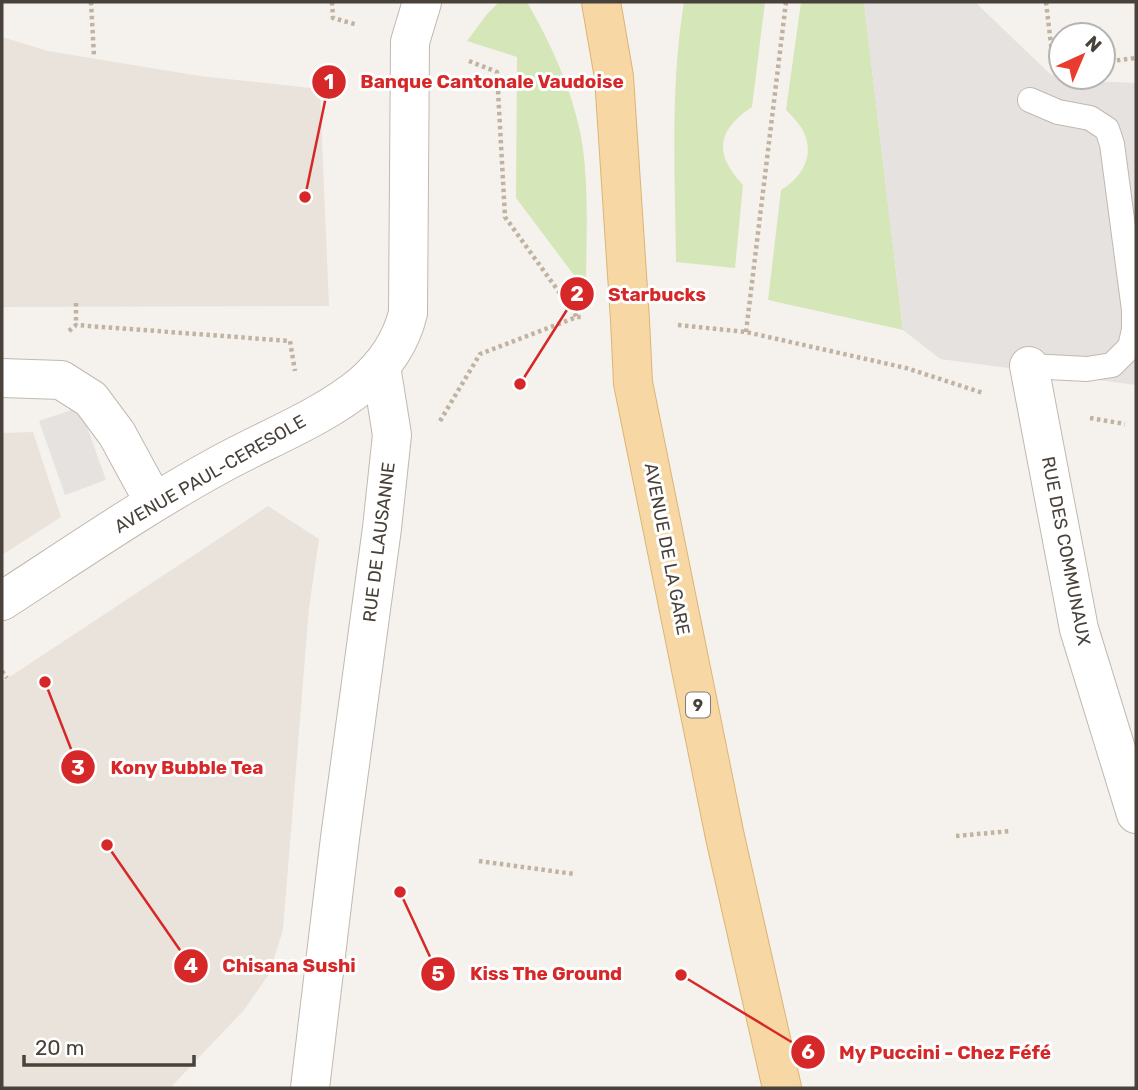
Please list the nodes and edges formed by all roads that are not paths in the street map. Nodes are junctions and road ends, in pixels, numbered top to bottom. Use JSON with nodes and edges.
{"nodes":[{"id":1,"x":422,"y":2,"type":"edge"},
{"id":2,"x":601,"y":2,"type":"edge"},
{"id":3,"x":1030,"y":100,"type":"dead end"},
{"id":4,"x":381,"y":366,"type":"junction"},
{"id":5,"x":1029,"y":366,"type":"joint"},
{"id":6,"x":9,"y":378,"type":"edge"},
{"id":7,"x":154,"y":502,"type":"junction"},
{"id":8,"x":2,"y":601,"type":"edge"},
{"id":9,"x":1136,"y":814,"type":"edge"},
{"id":10,"x":310,"y":1088,"type":"edge"},
{"id":11,"x":782,"y":1088,"type":"edge"}],
"edges":[{"from":1,"to":4,"type":"street"},
{"from":2,"to":11,"type":"main road","name":"AVENUE DE LA GARE","number":"9"},
{"from":3,"to":5,"type":"lane"},
{"from":4,"to":7,"type":"street","name":"AVENUE PAUL-CERESOLE"},
{"from":4,"to":10,"type":"street","name":"RUE DE LAUSANNE"},
{"from":5,"to":9,"type":"street","name":"RUE DES COMMUNAUX"},
{"from":6,"to":7,"type":"street"},
{"from":7,"to":8,"type":"street","name":"AVENUE PAUL-CERESOLE"}]}
